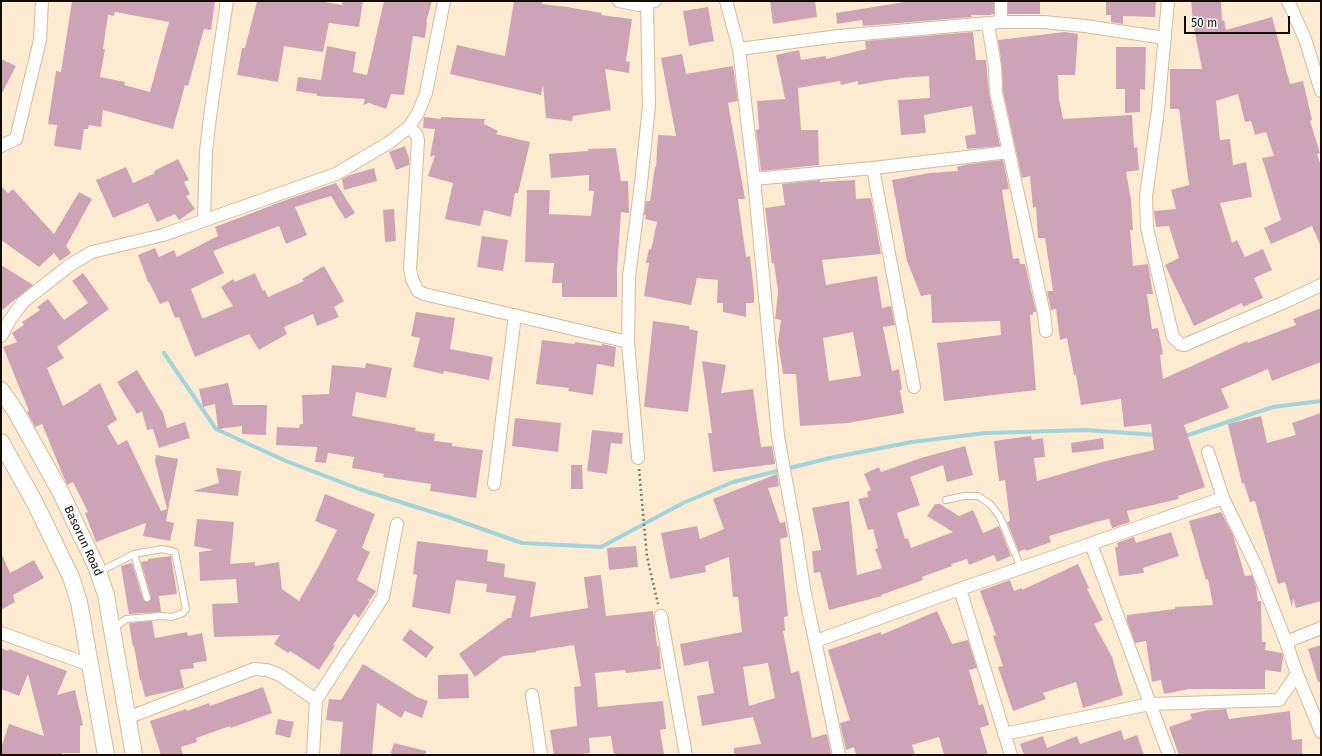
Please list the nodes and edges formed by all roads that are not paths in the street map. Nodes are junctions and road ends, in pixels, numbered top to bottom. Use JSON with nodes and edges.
{"nodes":[{"id":1,"x":228,"y":1,"type":"edge"},
{"id":2,"x":444,"y":1,"type":"edge"},
{"id":3,"x":619,"y":1,"type":"edge"},
{"id":4,"x":726,"y":1,"type":"edge"},
{"id":5,"x":1001,"y":1,"type":"edge"},
{"id":6,"x":1168,"y":1,"type":"edge"},
{"id":7,"x":1288,"y":1,"type":"edge"},
{"id":8,"x":40,"y":2,"type":"edge"},
{"id":9,"x":645,"y":3,"type":"edge"},
{"id":10,"x":1001,"y":22,"type":"junction"},
{"id":11,"x":988,"y":24,"type":"junction"},
{"id":12,"x":1165,"y":38,"type":"junction"},
{"id":13,"x":740,"y":48,"type":"junction"},
{"id":14,"x":1321,"y":91,"type":"edge"},
{"id":15,"x":409,"y":127,"type":"junction"},
{"id":16,"x":1,"y":146,"type":"edge"},
{"id":17,"x":1009,"y":152,"type":"junction"},
{"id":18,"x":873,"y":168,"type":"junction"},
{"id":19,"x":754,"y":179,"type":"junction"},
{"id":20,"x":204,"y":220,"type":"junction"},
{"id":21,"x":1321,"y":285,"type":"edge"},
{"id":22,"x":515,"y":316,"type":"junction"},
{"id":23,"x":1046,"y":331,"type":"dead end"},
{"id":24,"x":1,"y":336,"type":"edge"},
{"id":25,"x":628,"y":342,"type":"junction"},
{"id":26,"x":914,"y":387,"type":"dead end"},
{"id":27,"x":1,"y":390,"type":"edge"},
{"id":28,"x":1,"y":442,"type":"edge"},
{"id":29,"x":1208,"y":452,"type":"dead end"},
{"id":30,"x":638,"y":458,"type":"road end"},
{"id":31,"x":494,"y":484,"type":"dead end"},
{"id":32,"x":1223,"y":498,"type":"junction"},
{"id":33,"x":946,"y":500,"type":"dead end"},
{"id":34,"x":397,"y":524,"type":"dead end"},
{"id":35,"x":1091,"y":544,"type":"junction"},
{"id":36,"x":134,"y":554,"type":"junction"},
{"id":37,"x":1021,"y":568,"type":"junction"},
{"id":38,"x":99,"y":572,"type":"junction"},
{"id":39,"x":960,"y":589,"type":"junction"},
{"id":40,"x":147,"y":598,"type":"dead end"},
{"id":41,"x":661,"y":616,"type":"road end"},
{"id":42,"x":1321,"y":628,"type":"edge"},
{"id":43,"x":112,"y":630,"type":"junction"},
{"id":44,"x":1,"y":633,"type":"edge"},
{"id":45,"x":816,"y":641,"type":"junction"},
{"id":46,"x":1286,"y":642,"type":"junction"},
{"id":47,"x":90,"y":666,"type":"junction"},
{"id":48,"x":1297,"y":674,"type":"junction"},
{"id":49,"x":532,"y":695,"type":"dead end"},
{"id":50,"x":316,"y":700,"type":"junction"},
{"id":51,"x":1150,"y":704,"type":"junction"},
{"id":52,"x":127,"y":718,"type":"junction"},
{"id":53,"x":1321,"y":732,"type":"edge"},
{"id":54,"x":1004,"y":734,"type":"junction"},
{"id":55,"x":106,"y":755,"type":"edge"},
{"id":56,"x":134,"y":755,"type":"edge"},
{"id":57,"x":312,"y":755,"type":"edge"},
{"id":58,"x":541,"y":755,"type":"edge"},
{"id":59,"x":686,"y":755,"type":"edge"},
{"id":60,"x":839,"y":755,"type":"edge"},
{"id":61,"x":1011,"y":755,"type":"edge"},
{"id":62,"x":1169,"y":755,"type":"edge"}],
"edges":[{"from":1,"to":20,"type":"street"},
{"from":2,"to":15,"type":"street"},
{"from":3,"to":9,"type":"street"},
{"from":4,"to":13,"type":"street"},
{"from":5,"to":10,"type":"street"},
{"from":6,"to":12,"type":"street"},
{"from":7,"to":14,"type":"street"},
{"from":8,"to":16,"type":"street"},
{"from":9,"to":25,"type":"street"},
{"from":10,"to":11,"type":"street"},
{"from":10,"to":12,"type":"street"},
{"from":11,"to":13,"type":"street"},
{"from":11,"to":17,"type":"street"},
{"from":12,"to":21,"type":"street"},
{"from":13,"to":19,"type":"street"},
{"from":15,"to":20,"type":"street"},
{"from":15,"to":22,"type":"street"},
{"from":17,"to":18,"type":"street"},
{"from":17,"to":23,"type":"street"},
{"from":18,"to":19,"type":"street"},
{"from":18,"to":26,"type":"street"},
{"from":19,"to":45,"type":"street"},
{"from":20,"to":24,"type":"street"},
{"from":22,"to":25,"type":"street"},
{"from":22,"to":31,"type":"street"},
{"from":25,"to":30,"type":"street"},
{"from":27,"to":38,"type":"main road","name":"Basorun Road"},
{"from":28,"to":47,"type":"main road"},
{"from":29,"to":32,"type":"street"},
{"from":32,"to":35,"type":"street"},
{"from":32,"to":46,"type":"street"},
{"from":33,"to":37,"type":"lane"},
{"from":34,"to":50,"type":"street"},
{"from":35,"to":37,"type":"street"},
{"from":35,"to":51,"type":"street"},
{"from":36,"to":38,"type":"lane"},
{"from":36,"to":40,"type":"lane"},
{"from":36,"to":43,"type":"lane"},
{"from":37,"to":39,"type":"street"},
{"from":38,"to":43,"type":"main road","name":"Basorun Road"},
{"from":39,"to":45,"type":"street"},
{"from":39,"to":54,"type":"street"},
{"from":41,"to":59,"type":"street"},
{"from":42,"to":46,"type":"street"},
{"from":43,"to":52,"type":"main road","name":"Basorun Road"},
{"from":44,"to":47,"type":"street"},
{"from":45,"to":60,"type":"street"},
{"from":46,"to":48,"type":"street"},
{"from":47,"to":55,"type":"main road"},
{"from":48,"to":51,"type":"street"},
{"from":48,"to":53,"type":"street"},
{"from":49,"to":58,"type":"street"},
{"from":50,"to":52,"type":"street"},
{"from":50,"to":57,"type":"street"},
{"from":51,"to":54,"type":"street"},
{"from":51,"to":62,"type":"street"},
{"from":52,"to":56,"type":"main road","name":"Basorun Road"},
{"from":54,"to":61,"type":"street"}]}
